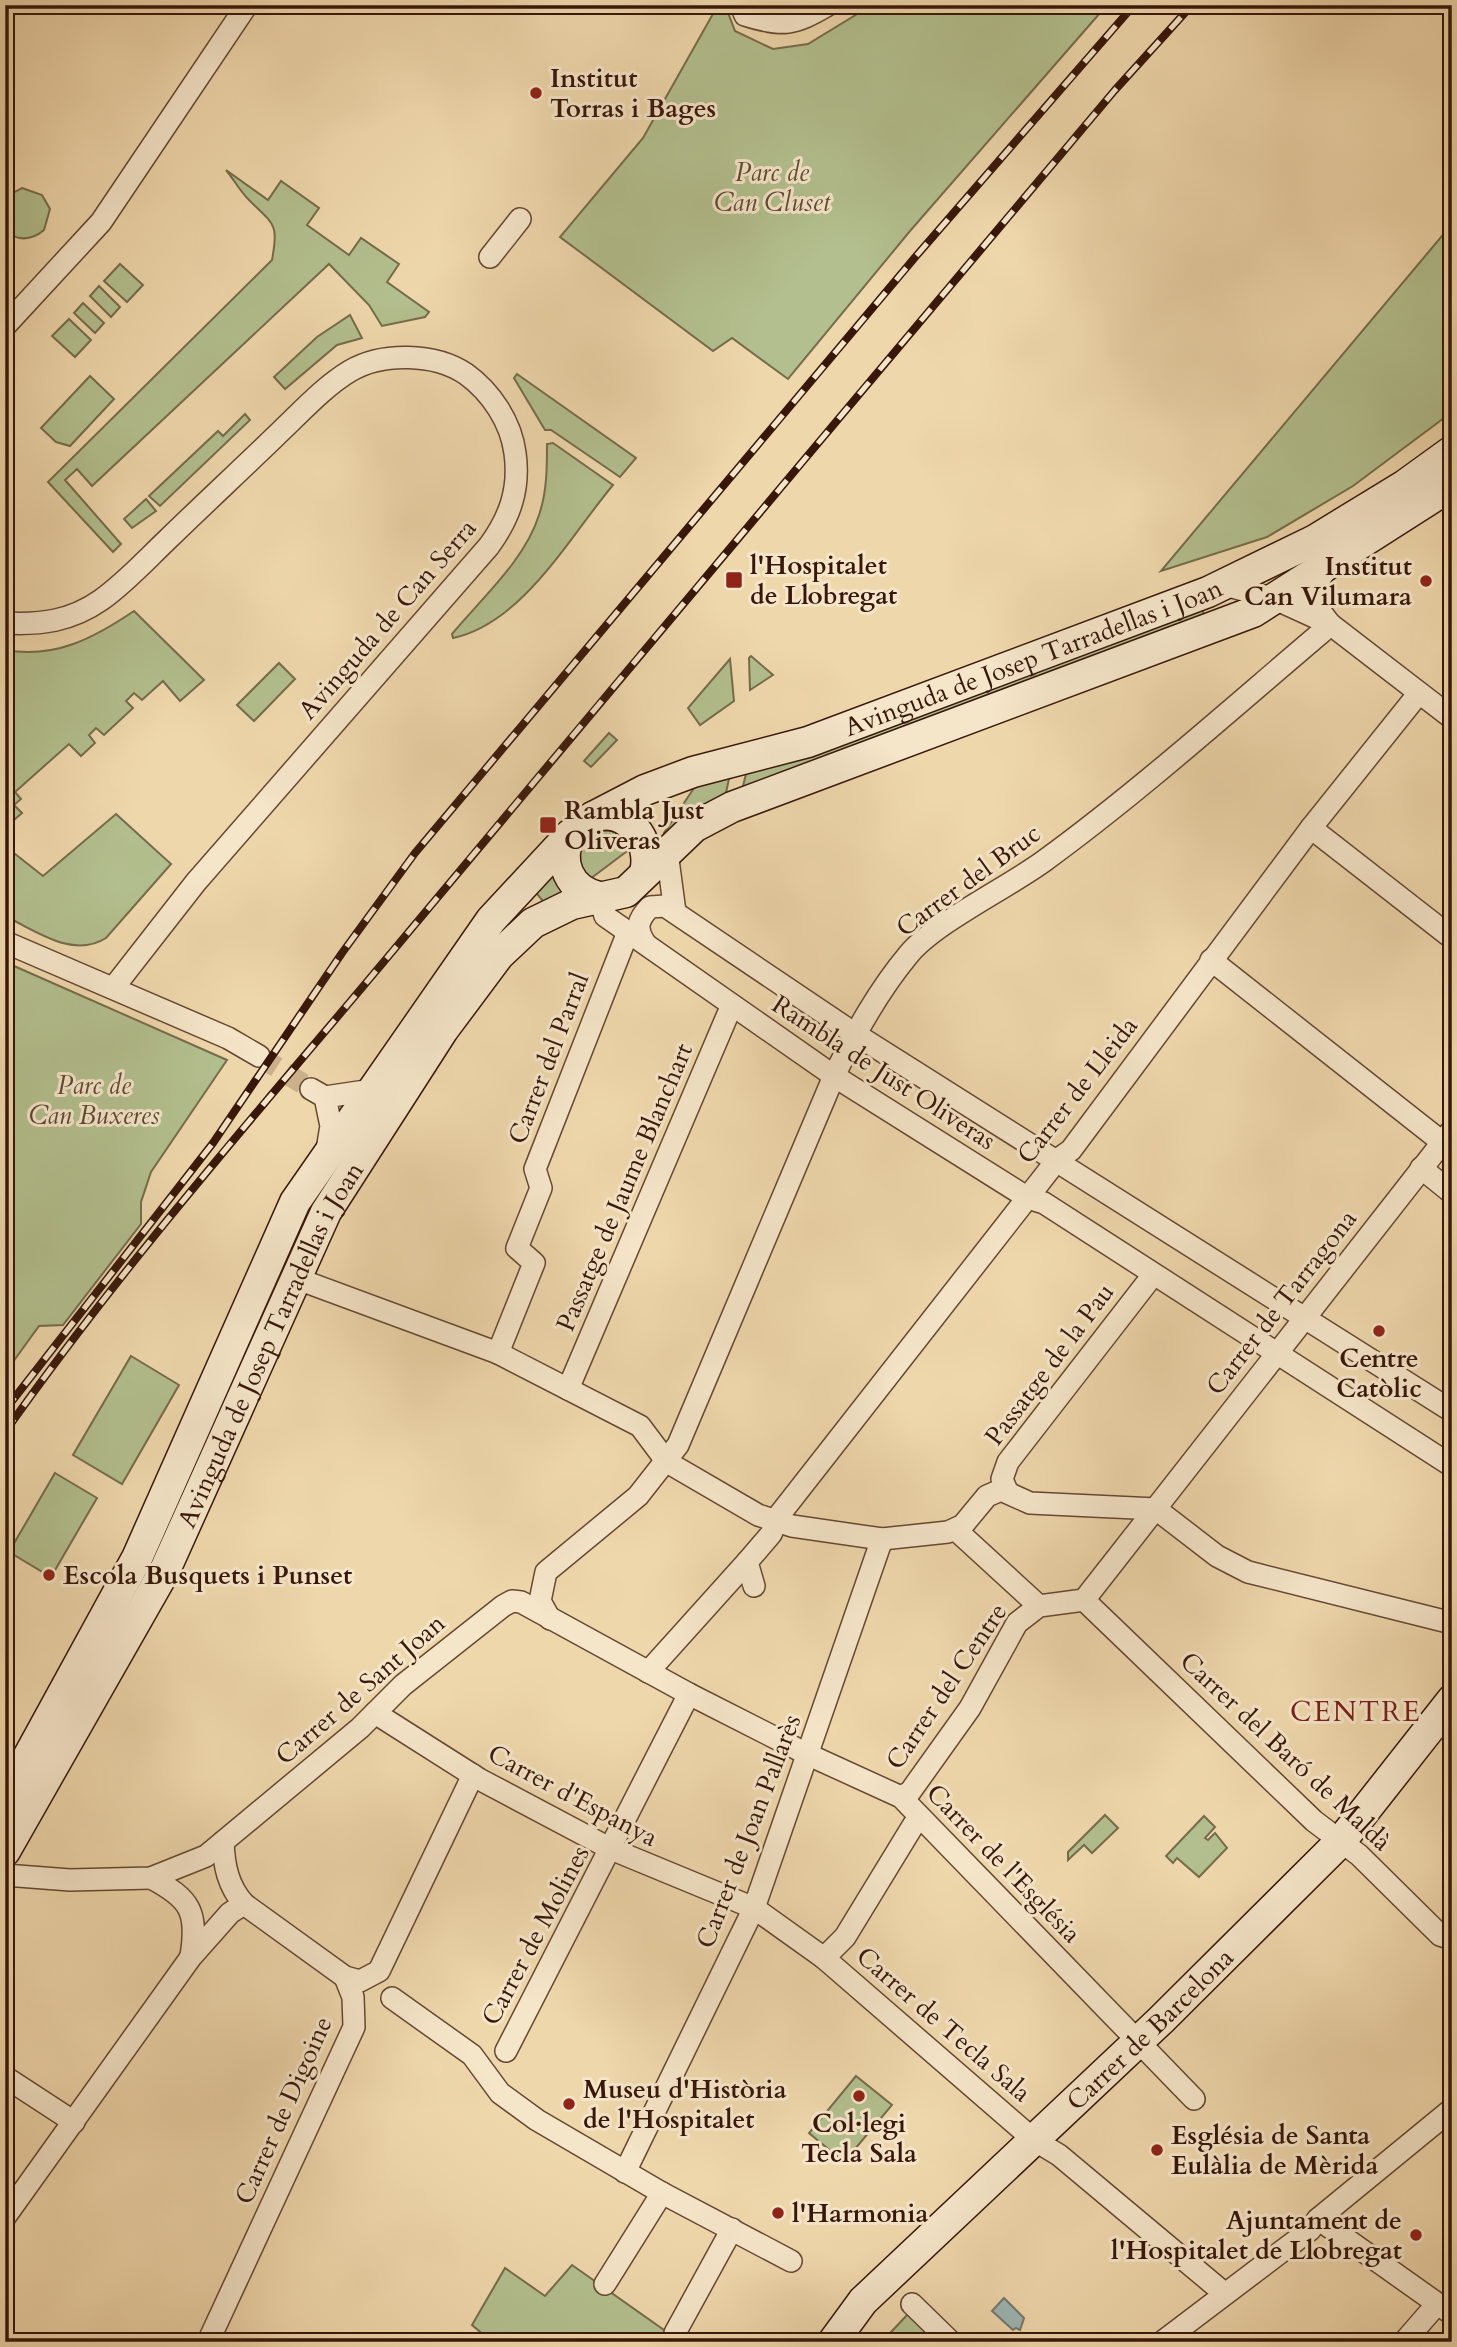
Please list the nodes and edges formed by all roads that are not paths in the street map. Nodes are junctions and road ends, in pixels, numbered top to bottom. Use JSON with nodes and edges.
{"nodes":[{"id":1,"x":247,"y":5,"type":"edge"},
{"id":2,"x":741,"y":5,"type":"edge"},
{"id":3,"x":828,"y":5,"type":"edge"},
{"id":4,"x":520,"y":219,"type":"dead end"},
{"id":5,"x":490,"y":257,"type":"dead end"},
{"id":6,"x":5,"y":326,"type":"edge"},
{"id":7,"x":1452,"y":451,"type":"edge"},
{"id":8,"x":1452,"y":485,"type":"edge"},
{"id":9,"x":1330,"y":565,"type":"junction"},
{"id":10,"x":1225,"y":585,"type":"junction"},
{"id":11,"x":1275,"y":599,"type":"junction"},
{"id":12,"x":5,"y":623,"type":"edge"},
{"id":13,"x":1330,"y":624,"type":"junction"},
{"id":14,"x":1419,"y":693,"type":"junction"},
{"id":15,"x":1452,"y":718,"type":"edge"},
{"id":16,"x":593,"y":817,"type":"junction"},
{"id":17,"x":1311,"y":828,"type":"junction"},
{"id":18,"x":570,"y":835,"type":"junction"},
{"id":19,"x":667,"y":852,"type":"junction"},
{"id":20,"x":645,"y":872,"type":"junction"},
{"id":21,"x":599,"y":897,"type":"junction"},
{"id":22,"x":675,"y":912,"type":"junction"},
{"id":23,"x":633,"y":937,"type":"junction"},
{"id":24,"x":1452,"y":937,"type":"edge"},
{"id":25,"x":5,"y":942,"type":"edge"},
{"id":26,"x":1211,"y":960,"type":"junction"},
{"id":27,"x":114,"y":987,"type":"junction"},
{"id":28,"x":731,"y":1007,"type":"junction"},
{"id":29,"x":855,"y":1034,"type":"junction"},
{"id":30,"x":260,"y":1056,"type":"tunnel mouth"},
{"id":31,"x":834,"y":1076,"type":"junction"},
{"id":32,"x":372,"y":1090,"type":"junction"},
{"id":33,"x":1447,"y":1136,"type":"edge"},
{"id":34,"x":327,"y":1152,"type":"junction"},
{"id":35,"x":1057,"y":1160,"type":"junction"},
{"id":36,"x":1421,"y":1168,"type":"junction"},
{"id":37,"x":1452,"y":1193,"type":"edge"},
{"id":38,"x":1028,"y":1198,"type":"junction"},
{"id":39,"x":1153,"y":1275,"type":"junction"},
{"id":40,"x":295,"y":1278,"type":"junction"},
{"id":41,"x":1304,"y":1317,"type":"junction"},
{"id":42,"x":498,"y":1353,"type":"junction"},
{"id":43,"x":1278,"y":1354,"type":"junction"},
{"id":44,"x":568,"y":1389,"type":"junction"},
{"id":45,"x":1452,"y":1411,"type":"edge"},
{"id":46,"x":667,"y":1462,"type":"junction"},
{"id":47,"x":1452,"y":1466,"type":"edge"},
{"id":48,"x":1007,"y":1491,"type":"junction"},
{"id":49,"x":1156,"y":1508,"type":"junction"},
{"id":50,"x":778,"y":1521,"type":"junction"},
{"id":51,"x":956,"y":1530,"type":"junction"},
{"id":52,"x":882,"y":1539,"type":"junction"},
{"id":53,"x":747,"y":1562,"type":"junction"},
{"id":54,"x":754,"y":1586,"type":"dead end"},
{"id":55,"x":1084,"y":1600,"type":"junction"},
{"id":56,"x":1039,"y":1606,"type":"junction"},
{"id":57,"x":550,"y":1619,"type":"junction"},
{"id":58,"x":1452,"y":1623,"type":"edge"},
{"id":59,"x":651,"y":1670,"type":"junction"},
{"id":60,"x":689,"y":1694,"type":"junction"},
{"id":61,"x":1452,"y":1700,"type":"edge"},
{"id":62,"x":375,"y":1713,"type":"junction"},
{"id":63,"x":809,"y":1755,"type":"junction"},
{"id":64,"x":473,"y":1775,"type":"junction"},
{"id":65,"x":901,"y":1797,"type":"junction"},
{"id":66,"x":5,"y":1799,"type":"edge"},
{"id":67,"x":914,"y":1824,"type":"dead end"},
{"id":68,"x":1341,"y":1841,"type":"junction"},
{"id":69,"x":223,"y":1842,"type":"junction"},
{"id":70,"x":611,"y":1849,"type":"junction"},
{"id":71,"x":5,"y":1851,"type":"edge"},
{"id":72,"x":5,"y":1875,"type":"edge"},
{"id":73,"x":151,"y":1878,"type":"junction"},
{"id":74,"x":244,"y":1905,"type":"junction"},
{"id":75,"x":754,"y":1908,"type":"junction"},
{"id":76,"x":1448,"y":1933,"type":"edge"},
{"id":77,"x":191,"y":1956,"type":"junction"},
{"id":78,"x":824,"y":1958,"type":"junction"},
{"id":79,"x":345,"y":1977,"type":"junction"},
{"id":80,"x":393,"y":1998,"type":"dead end"},
{"id":81,"x":1138,"y":2041,"type":"junction"},
{"id":82,"x":506,"y":2051,"type":"dead end"},
{"id":83,"x":5,"y":2077,"type":"edge"},
{"id":84,"x":1194,"y":2099,"type":"dead end"},
{"id":85,"x":1452,"y":2109,"type":"edge"},
{"id":86,"x":74,"y":2122,"type":"junction"},
{"id":87,"x":1034,"y":2140,"type":"junction"},
{"id":88,"x":625,"y":2172,"type":"junction"},
{"id":89,"x":662,"y":2193,"type":"junction"},
{"id":90,"x":5,"y":2217,"type":"edge"},
{"id":91,"x":1318,"y":2219,"type":"junction"},
{"id":92,"x":732,"y":2228,"type":"junction"},
{"id":93,"x":791,"y":2261,"type":"dead end"},
{"id":94,"x":605,"y":2284,"type":"dead end"},
{"id":95,"x":1224,"y":2293,"type":"junction"},
{"id":96,"x":912,"y":2304,"type":"dead end"},
{"id":97,"x":1444,"y":2309,"type":"edge"},
{"id":98,"x":675,"y":2333,"type":"dead end"},
{"id":99,"x":208,"y":2342,"type":"edge"},
{"id":100,"x":833,"y":2342,"type":"edge"},
{"id":101,"x":951,"y":2342,"type":"edge"},
{"id":102,"x":1162,"y":2342,"type":"edge"},
{"id":103,"x":1404,"y":2342,"type":"edge"}],
"edges":[{"from":1,"to":6,"type":"street"},
{"from":2,"to":3,"type":"street"},
{"from":4,"to":5,"type":"street"},
{"from":7,"to":10,"type":"street","name":"Avinguda de Josep Tarradellas i Joan"},
{"from":8,"to":9,"type":"street","name":"Avinguda de Josep Tarradellas i Joan"},
{"from":9,"to":11,"type":"street","name":"Avinguda de Josep Tarradellas i Joan"},
{"from":9,"to":13,"type":"street"},
{"from":10,"to":11,"type":"street"},
{"from":10,"to":16,"type":"street","name":"Avinguda de Josep Tarradellas i Joan"},
{"from":11,"to":13,"type":"street"},
{"from":11,"to":19,"type":"street","name":"Avinguda de Josep Tarradellas i Joan"},
{"from":12,"to":27,"type":"street","name":"Avinguda de Can Serra"},
{"from":13,"to":14,"type":"street"},
{"from":13,"to":29,"type":"street","name":"Carrer del Bruc"},
{"from":14,"to":15,"type":"street"},
{"from":14,"to":17,"type":"street","name":"Carrer de Lleida"},
{"from":16,"to":18,"type":"street","name":"Avinguda de Josep Tarradellas i Joan"},
{"from":16,"to":20,"type":"street"},
{"from":17,"to":24,"type":"street"},
{"from":17,"to":26,"type":"street","name":"Carrer de Lleida"},
{"from":18,"to":21,"type":"street"},
{"from":18,"to":32,"type":"street","name":"Avinguda de Josep Tarradellas i Joan"},
{"from":19,"to":20,"type":"street","name":"Avinguda de Josep Tarradellas i Joan"},
{"from":19,"to":22,"type":"street"},
{"from":20,"to":21,"type":"street","name":"Avinguda de Josep Tarradellas i Joan"},
{"from":21,"to":23,"type":"street","name":"Rambla de Just Oliveras"},
{"from":21,"to":40,"type":"street","name":"Avinguda de Josep Tarradellas i Joan"},
{"from":22,"to":23,"type":"street"},
{"from":22,"to":29,"type":"street","name":"Rambla de Just Oliveras"},
{"from":23,"to":28,"type":"street","name":"Rambla de Just Oliveras"},
{"from":23,"to":42,"type":"street","name":"Carrer del Parral"},
{"from":25,"to":27,"type":"street"},
{"from":26,"to":33,"type":"street"},
{"from":26,"to":35,"type":"street","name":"Carrer de Lleida"},
{"from":27,"to":30,"type":"street"},
{"from":28,"to":31,"type":"street","name":"Rambla de Just Oliveras"},
{"from":28,"to":44,"type":"street","name":"Passatge de Jaume Blanchart"},
{"from":29,"to":31,"type":"street","name":"Carrer del Bruc"},
{"from":29,"to":35,"type":"street","name":"Rambla de Just Oliveras"},
{"from":31,"to":38,"type":"street","name":"Rambla de Just Oliveras"},
{"from":31,"to":46,"type":"street","name":"Carrer del Bruc"},
{"from":32,"to":34,"type":"street","name":"Avinguda de Josep Tarradellas i Joan"},
{"from":32,"to":34,"type":"street"},
{"from":33,"to":36,"type":"street","name":"Carrer de Tarragona"},
{"from":34,"to":66,"type":"street","name":"Avinguda de Josep Tarradellas i Joan"},
{"from":35,"to":38,"type":"street","name":"Carrer de Lleida"},
{"from":35,"to":41,"type":"street","name":"Rambla de Just Oliveras"},
{"from":36,"to":37,"type":"street"},
{"from":36,"to":41,"type":"street","name":"Carrer de Tarragona"},
{"from":38,"to":39,"type":"street","name":"Rambla de Just Oliveras"},
{"from":38,"to":50,"type":"street","name":"Carrer de Lleida"},
{"from":39,"to":43,"type":"street","name":"Rambla de Just Oliveras"},
{"from":39,"to":48,"type":"street","name":"Passatge de la Pau"},
{"from":40,"to":42,"type":"street"},
{"from":40,"to":71,"type":"street","name":"Avinguda de Josep Tarradellas i Joan"},
{"from":41,"to":43,"type":"street","name":"Carrer de Tarragona"},
{"from":41,"to":45,"type":"street","name":"Rambla de Just Oliveras"},
{"from":42,"to":44,"type":"street"},
{"from":43,"to":47,"type":"street","name":"Rambla de Just Oliveras"},
{"from":43,"to":49,"type":"street","name":"Carrer de Tarragona"},
{"from":44,"to":46,"type":"street"},
{"from":46,"to":50,"type":"street"},
{"from":46,"to":57,"type":"street"},
{"from":48,"to":49,"type":"street"},
{"from":48,"to":51,"type":"street"},
{"from":49,"to":55,"type":"street","name":"Carrer de Tarragona"},
{"from":49,"to":58,"type":"street"},
{"from":50,"to":52,"type":"street"},
{"from":50,"to":53,"type":"street","name":"Carrer de Lleida"},
{"from":51,"to":52,"type":"street"},
{"from":51,"to":56,"type":"street"},
{"from":52,"to":63,"type":"street","name":"Carrer de Joan Pallarès"},
{"from":53,"to":54,"type":"street"},
{"from":53,"to":59,"type":"street","name":"Carrer de Lleida"},
{"from":55,"to":56,"type":"street"},
{"from":55,"to":68,"type":"street","name":"Carrer del Baró de Maldà"},
{"from":56,"to":65,"type":"street","name":"Carrer del Centre"},
{"from":57,"to":59,"type":"street","name":"Carrer de l'Església"},
{"from":57,"to":62,"type":"street","name":"Carrer de Sant Joan"},
{"from":59,"to":60,"type":"street","name":"Carrer de l'Església"},
{"from":60,"to":63,"type":"street","name":"Carrer de l'Església"},
{"from":60,"to":70,"type":"street","name":"Carrer de Molines"},
{"from":61,"to":68,"type":"street","name":"Carrer de Barcelona"},
{"from":62,"to":64,"type":"street","name":"Carrer d'Espanya"},
{"from":62,"to":69,"type":"street","name":"Carrer de Sant Joan"},
{"from":63,"to":65,"type":"street","name":"Carrer de l'Església"},
{"from":63,"to":75,"type":"street","name":"Carrer de Joan Pallarès"},
{"from":64,"to":70,"type":"street","name":"Carrer d'Espanya"},
{"from":64,"to":79,"type":"street"},
{"from":65,"to":81,"type":"street","name":"Carrer de l'Església"},
{"from":67,"to":78,"type":"street"},
{"from":68,"to":76,"type":"street","name":"Carrer del Baró de Maldà"},
{"from":68,"to":81,"type":"street","name":"Carrer de Barcelona"},
{"from":69,"to":73,"type":"street","name":"Carrer de Sant Joan"},
{"from":69,"to":74,"type":"street"},
{"from":70,"to":75,"type":"street","name":"Carrer d'Espanya"},
{"from":70,"to":82,"type":"street","name":"Carrer de Molines"},
{"from":72,"to":73,"type":"street","name":"Carrer de Sant Joan"},
{"from":73,"to":77,"type":"street"},
{"from":74,"to":77,"type":"street"},
{"from":74,"to":79,"type":"street"},
{"from":75,"to":78,"type":"street","name":"Carrer de Tecla Sala"},
{"from":75,"to":88,"type":"street","name":"Carrer de Joan Pallarès"},
{"from":77,"to":86,"type":"street"},
{"from":78,"to":87,"type":"street","name":"Carrer de Tecla Sala"},
{"from":79,"to":99,"type":"street","name":"Carrer de Digoine"},
{"from":80,"to":88,"type":"street"},
{"from":81,"to":84,"type":"street","name":"Carrer de l'Església"},
{"from":81,"to":87,"type":"street","name":"Carrer de Barcelona"},
{"from":83,"to":86,"type":"street"},
{"from":85,"to":91,"type":"street"},
{"from":86,"to":90,"type":"street"},
{"from":87,"to":95,"type":"street","name":"Carrer de Tecla Sala"},
{"from":87,"to":100,"type":"street","name":"Carrer de Barcelona"},
{"from":88,"to":89,"type":"street"},
{"from":89,"to":92,"type":"street"},
{"from":89,"to":94,"type":"street"},
{"from":91,"to":95,"type":"street"},
{"from":91,"to":97,"type":"street"},
{"from":92,"to":93,"type":"street"},
{"from":92,"to":98,"type":"street"},
{"from":95,"to":102,"type":"street"},
{"from":96,"to":101,"type":"street"},
{"from":97,"to":103,"type":"street"}]}
